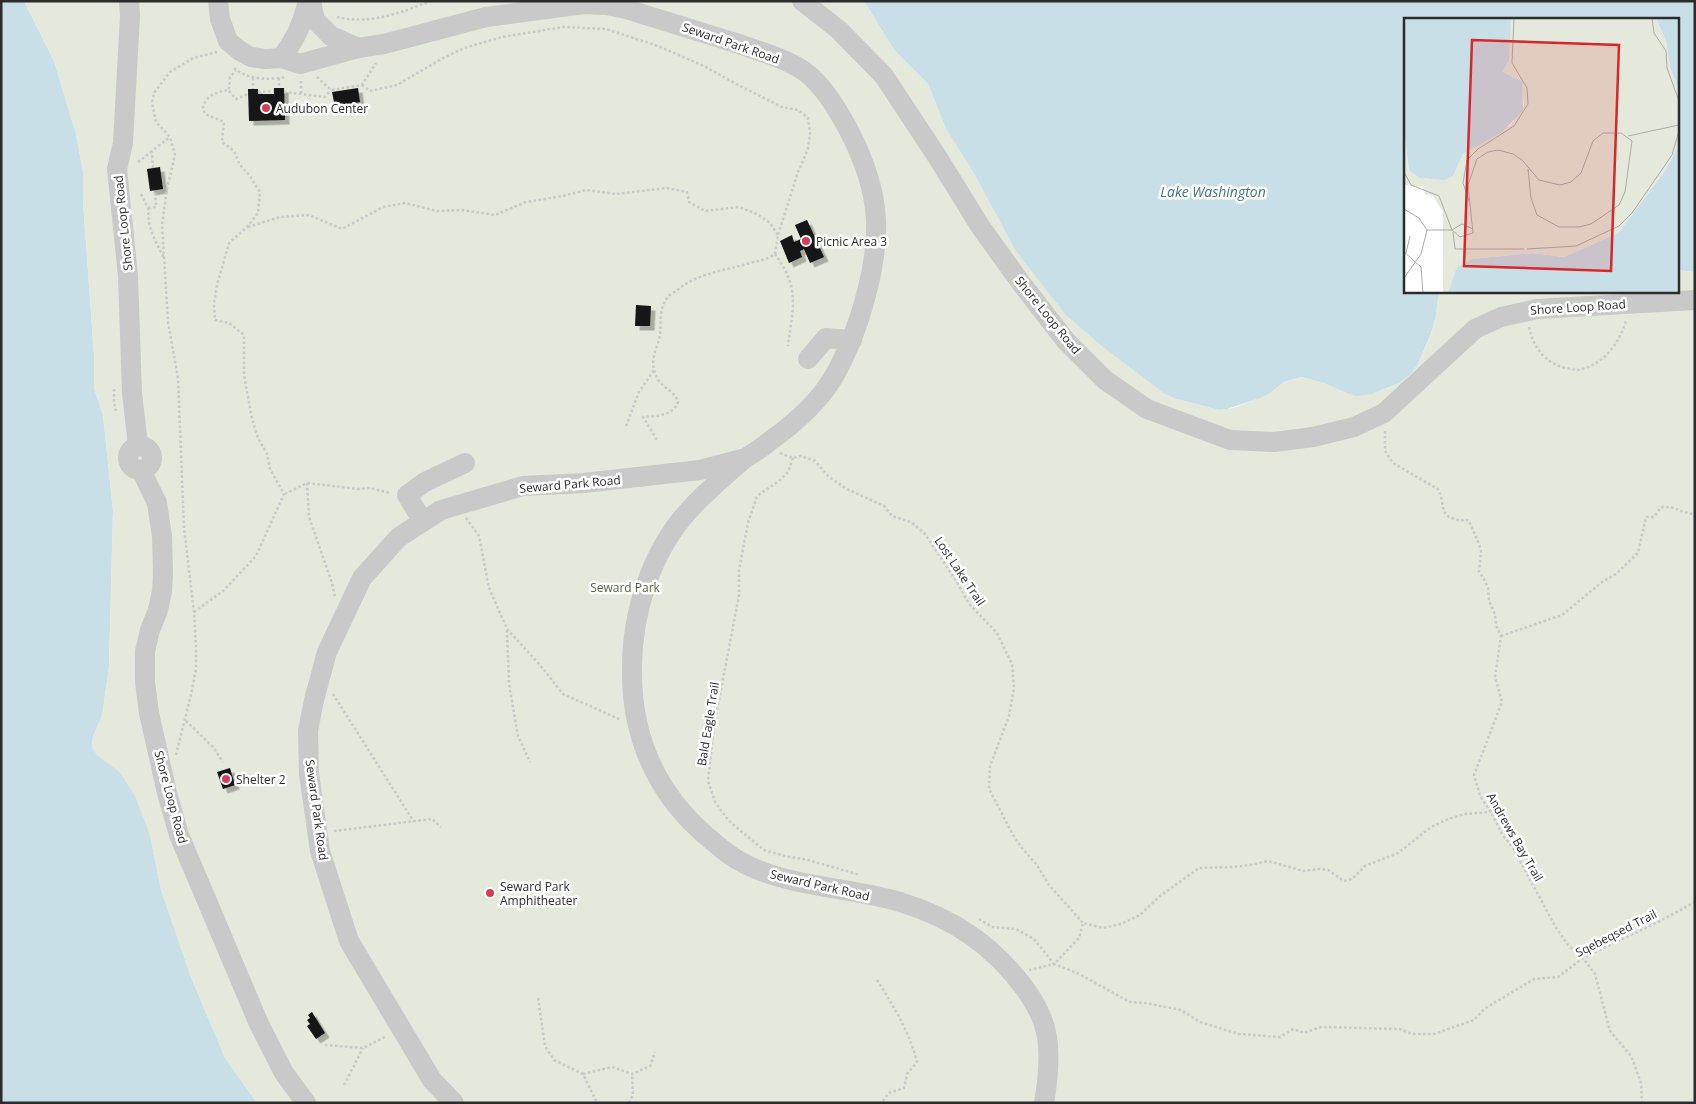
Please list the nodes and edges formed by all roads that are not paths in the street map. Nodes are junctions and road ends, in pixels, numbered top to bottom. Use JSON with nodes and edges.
{"nodes":[{"id":1,"x":129,"y":1,"type":"edge"},
{"id":2,"x":218,"y":1,"type":"edge"},
{"id":3,"x":309,"y":1,"type":"edge"},
{"id":4,"x":504,"y":1,"type":"edge"},
{"id":5,"x":802,"y":1,"type":"edge"},
{"id":6,"x":486,"y":17,"type":"junction"},
{"id":7,"x":358,"y":48,"type":"junction"},
{"id":8,"x":282,"y":58,"type":"junction"},
{"id":9,"x":1695,"y":300,"type":"edge"},
{"id":10,"x":852,"y":340,"type":"junction"},
{"id":11,"x":808,"y":359,"type":"dead end"},
{"id":12,"x":746,"y":458,"type":"junction"},
{"id":13,"x":465,"y":463,"type":"dead end"},
{"id":14,"x":423,"y":522,"type":"junction"},
{"id":15,"x":306,"y":1103,"type":"edge"},
{"id":16,"x":454,"y":1103,"type":"edge"},
{"id":17,"x":1044,"y":1103,"type":"edge"}],
"edges":[{"from":1,"to":15,"type":"street","name":"Shore Loop Road"},
{"from":2,"to":8,"type":"street","name":"Seward Park Road"},
{"from":3,"to":7,"type":"street"},
{"from":3,"to":8,"type":"street"},
{"from":4,"to":6,"type":"street"},
{"from":5,"to":9,"type":"street","name":"Shore Loop Road"},
{"from":6,"to":7,"type":"street","name":"Seward Park Road"},
{"from":6,"to":10,"type":"street","name":"Seward Park Road"},
{"from":7,"to":8,"type":"street","name":"Seward Park Road"},
{"from":10,"to":11,"type":"street"},
{"from":10,"to":12,"type":"street","name":"Seward Park Road"},
{"from":12,"to":14,"type":"street","name":"Seward Park Road"},
{"from":12,"to":17,"type":"street","name":"Seward Park Road"},
{"from":13,"to":14,"type":"street"},
{"from":14,"to":16,"type":"street","name":"Seward Park Road"}]}
